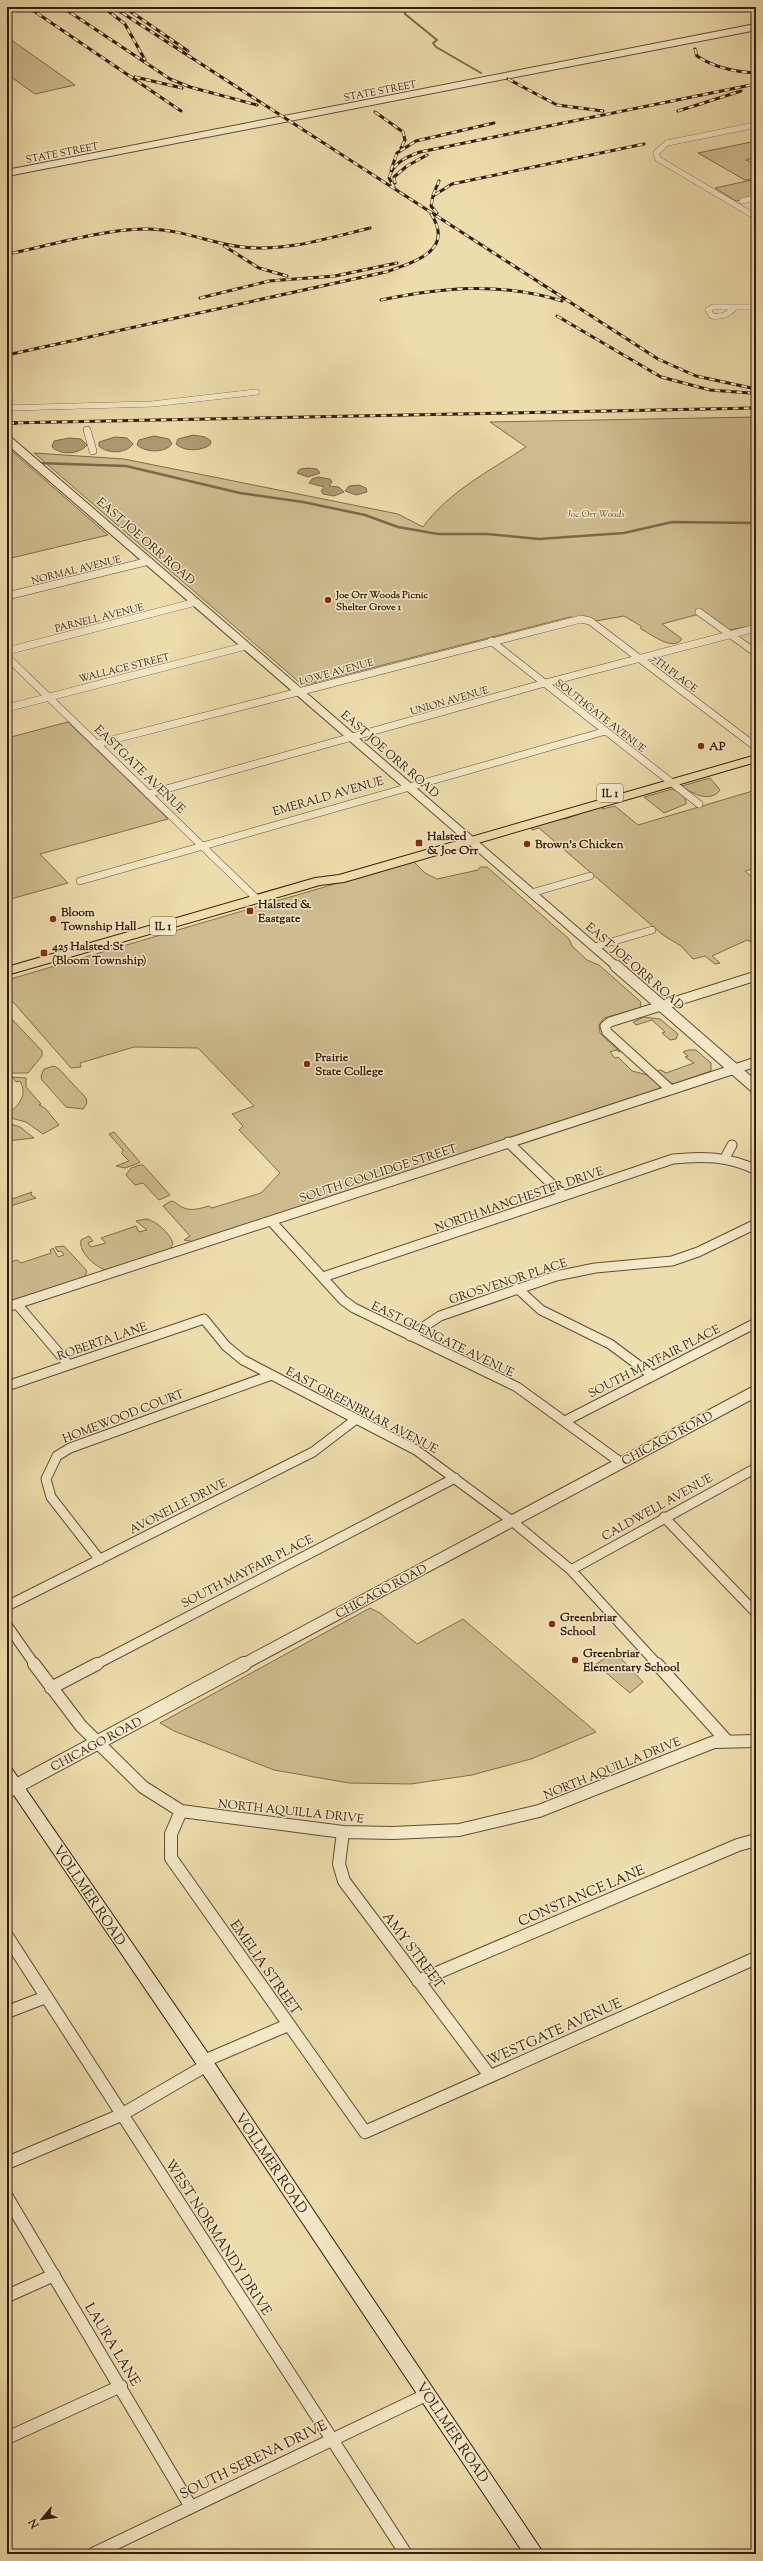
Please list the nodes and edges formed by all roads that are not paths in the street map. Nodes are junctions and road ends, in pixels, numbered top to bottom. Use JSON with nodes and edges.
{"nodes":[{"id":1,"x":756,"y":23,"type":"edge"},
{"id":2,"x":756,"y":27,"type":"edge"},
{"id":3,"x":756,"y":125,"type":"edge"},
{"id":4,"x":7,"y":169,"type":"edge"},
{"id":5,"x":7,"y":173,"type":"edge"},
{"id":6,"x":756,"y":198,"type":"edge"},
{"id":7,"x":742,"y":201,"type":"dead end"},
{"id":8,"x":756,"y":216,"type":"edge"},
{"id":9,"x":756,"y":307,"type":"edge"},
{"id":10,"x":734,"y":308,"type":"dead end"},
{"id":11,"x":257,"y":392,"type":"dead end"},
{"id":12,"x":7,"y":408,"type":"edge"},
{"id":13,"x":87,"y":430,"type":"dead end"},
{"id":14,"x":7,"y":439,"type":"edge"},
{"id":15,"x":93,"y":451,"type":"dead end"},
{"id":16,"x":149,"y":561,"type":"junction"},
{"id":17,"x":7,"y":596,"type":"edge"},
{"id":18,"x":196,"y":602,"type":"junction"},
{"id":19,"x":699,"y":612,"type":"dead end"},
{"id":20,"x":581,"y":619,"type":"joint"},
{"id":21,"x":756,"y":628,"type":"edge"},
{"id":22,"x":730,"y":635,"type":"junction"},
{"id":23,"x":491,"y":641,"type":"junction"},
{"id":24,"x":246,"y":646,"type":"junction"},
{"id":25,"x":7,"y":651,"type":"edge"},
{"id":26,"x":756,"y":653,"type":"edge"},
{"id":27,"x":7,"y":657,"type":"edge"},
{"id":28,"x":640,"y":658,"type":"junction"},
{"id":29,"x":545,"y":683,"type":"junction"},
{"id":30,"x":298,"y":691,"type":"junction"},
{"id":31,"x":48,"y":697,"type":"junction"},
{"id":32,"x":7,"y":708,"type":"edge"},
{"id":33,"x":606,"y":731,"type":"junction"},
{"id":34,"x":352,"y":737,"type":"junction"},
{"id":35,"x":96,"y":744,"type":"junction"},
{"id":36,"x":756,"y":747,"type":"edge"},
{"id":37,"x":756,"y":751,"type":"edge"},
{"id":38,"x":756,"y":758,"type":"edge"},
{"id":39,"x":667,"y":780,"type":"junction"},
{"id":40,"x":408,"y":786,"type":"junction"},
{"id":41,"x":148,"y":794,"type":"junction"},
{"id":42,"x":699,"y":804,"type":"dead end"},
{"id":43,"x":467,"y":838,"type":"junction"},
{"id":44,"x":202,"y":845,"type":"junction"},
{"id":45,"x":590,"y":876,"type":"dead end"},
{"id":46,"x":80,"y":880,"type":"dead end"},
{"id":47,"x":531,"y":893,"type":"junction"},
{"id":48,"x":256,"y":899,"type":"junction"},
{"id":49,"x":652,"y":930,"type":"dead end"},
{"id":50,"x":594,"y":947,"type":"junction"},
{"id":51,"x":7,"y":971,"type":"edge"},
{"id":52,"x":756,"y":976,"type":"edge"},
{"id":53,"x":661,"y":1006,"type":"junction"},
{"id":54,"x":756,"y":1062,"type":"edge"},
{"id":55,"x":734,"y":1069,"type":"junction"},
{"id":56,"x":756,"y":1088,"type":"edge"},
{"id":57,"x":671,"y":1090,"type":"junction"},
{"id":58,"x":508,"y":1142,"type":"junction"},
{"id":59,"x":732,"y":1145,"type":"dead end"},
{"id":60,"x":725,"y":1158,"type":"junction"},
{"id":61,"x":756,"y":1170,"type":"edge"},
{"id":62,"x":564,"y":1196,"type":"junction"},
{"id":63,"x":271,"y":1221,"type":"junction"},
{"id":64,"x":756,"y":1224,"type":"edge"},
{"id":65,"x":323,"y":1277,"type":"junction"},
{"id":66,"x":517,"y":1288,"type":"junction"},
{"id":67,"x":17,"y":1304,"type":"junction"},
{"id":68,"x":7,"y":1307,"type":"edge"},
{"id":69,"x":204,"y":1319,"type":"joint"},
{"id":70,"x":756,"y":1323,"type":"edge"},
{"id":71,"x":410,"y":1336,"type":"junction"},
{"id":72,"x":68,"y":1364,"type":"junction"},
{"id":73,"x":269,"y":1376,"type":"junction"},
{"id":74,"x":653,"y":1376,"type":"junction"},
{"id":75,"x":7,"y":1386,"type":"edge"},
{"id":76,"x":756,"y":1391,"type":"edge"},
{"id":77,"x":355,"y":1420,"type":"junction"},
{"id":78,"x":565,"y":1421,"type":"junction"},
{"id":79,"x":620,"y":1462,"type":"junction"},
{"id":80,"x":755,"y":1469,"type":"edge"},
{"id":81,"x":455,"y":1478,"type":"junction"},
{"id":82,"x":664,"y":1517,"type":"junction"},
{"id":83,"x":512,"y":1521,"type":"junction"},
{"id":84,"x":100,"y":1560,"type":"junction"},
{"id":85,"x":571,"y":1570,"type":"junction"},
{"id":86,"x":7,"y":1606,"type":"edge"},
{"id":87,"x":756,"y":1613,"type":"edge"},
{"id":88,"x":7,"y":1625,"type":"edge"},
{"id":89,"x":50,"y":1688,"type":"junction"},
{"id":90,"x":726,"y":1740,"type":"junction"},
{"id":91,"x":756,"y":1741,"type":"edge"},
{"id":92,"x":98,"y":1743,"type":"junction"},
{"id":93,"x":10,"y":1784,"type":"edge"},
{"id":94,"x":180,"y":1812,"type":"junction"},
{"id":95,"x":343,"y":1832,"type":"junction"},
{"id":96,"x":756,"y":1840,"type":"edge"},
{"id":97,"x":7,"y":1936,"type":"edge"},
{"id":98,"x":756,"y":1958,"type":"edge"},
{"id":99,"x":418,"y":1981,"type":"junction"},
{"id":100,"x":46,"y":1997,"type":"junction"},
{"id":101,"x":7,"y":2012,"type":"edge"},
{"id":102,"x":288,"y":2025,"type":"junction"},
{"id":103,"x":205,"y":2063,"type":"junction"},
{"id":104,"x":490,"y":2076,"type":"junction"},
{"id":105,"x":121,"y":2115,"type":"junction"},
{"id":106,"x":364,"y":2132,"type":"joint"},
{"id":107,"x":7,"y":2163,"type":"edge"},
{"id":108,"x":7,"y":2197,"type":"edge"},
{"id":109,"x":54,"y":2275,"type":"junction"},
{"id":110,"x":7,"y":2296,"type":"edge"},
{"id":111,"x":121,"y":2386,"type":"junction"},
{"id":112,"x":428,"y":2394,"type":"junction"},
{"id":113,"x":7,"y":2438,"type":"edge"},
{"id":114,"x":332,"y":2439,"type":"junction"},
{"id":115,"x":191,"y":2507,"type":"junction"},
{"id":116,"x":93,"y":2554,"type":"edge"},
{"id":117,"x":406,"y":2554,"type":"edge"},
{"id":118,"x":535,"y":2554,"type":"edge"}],
"edges":[{"from":1,"to":4,"type":"street","name":"STATE STREET"},
{"from":2,"to":5,"type":"street","name":"STATE STREET"},
{"from":3,"to":8,"type":"street"},
{"from":6,"to":7,"type":"street"},
{"from":9,"to":10,"type":"street"},
{"from":11,"to":12,"type":"street"},
{"from":13,"to":15,"type":"street"},
{"from":14,"to":16,"type":"street","name":"EAST JOE ORR ROAD"},
{"from":16,"to":17,"type":"street","name":"NORMAL AVENUE"},
{"from":16,"to":18,"type":"street","name":"EAST JOE ORR ROAD"},
{"from":18,"to":24,"type":"street","name":"EAST JOE ORR ROAD"},
{"from":18,"to":25,"type":"street","name":"PARNELL AVENUE"},
{"from":19,"to":22,"type":"street"},
{"from":20,"to":23,"type":"street","name":"LOWE AVENUE"},
{"from":20,"to":28,"type":"street","name":"7TH PLACE"},
{"from":21,"to":22,"type":"street","name":"UNION AVENUE"},
{"from":22,"to":26,"type":"street"},
{"from":22,"to":28,"type":"street","name":"UNION AVENUE"},
{"from":23,"to":29,"type":"street","name":"SOUTHGATE AVENUE"},
{"from":23,"to":30,"type":"street","name":"LOWE AVENUE"},
{"from":24,"to":30,"type":"street","name":"EAST JOE ORR ROAD"},
{"from":24,"to":31,"type":"street","name":"WALLACE STREET"},
{"from":27,"to":31,"type":"street","name":"EASTGATE AVENUE"},
{"from":28,"to":29,"type":"street","name":"UNION AVENUE"},
{"from":28,"to":36,"type":"street","name":"7TH PLACE"},
{"from":29,"to":33,"type":"street","name":"SOUTHGATE AVENUE"},
{"from":29,"to":34,"type":"street","name":"UNION AVENUE"},
{"from":30,"to":34,"type":"street","name":"EAST JOE ORR ROAD"},
{"from":30,"to":35,"type":"street","name":"LOWE AVENUE"},
{"from":31,"to":32,"type":"street","name":"WALLACE STREET"},
{"from":31,"to":35,"type":"street","name":"EASTGATE AVENUE"},
{"from":33,"to":39,"type":"street","name":"SOUTHGATE AVENUE"},
{"from":33,"to":40,"type":"street","name":"EMERALD AVENUE"},
{"from":34,"to":40,"type":"street","name":"EAST JOE ORR ROAD"},
{"from":34,"to":41,"type":"street","name":"UNION AVENUE"},
{"from":35,"to":41,"type":"street","name":"EASTGATE AVENUE"},
{"from":37,"to":39,"type":"main road","number":"IL 1"},
{"from":38,"to":39,"type":"main road","number":"IL 1"},
{"from":39,"to":42,"type":"street","name":"SOUTHGATE AVENUE"},
{"from":39,"to":43,"type":"main road","number":"IL 1"},
{"from":40,"to":43,"type":"street","name":"EAST JOE ORR ROAD"},
{"from":40,"to":44,"type":"street","name":"EMERALD AVENUE"},
{"from":41,"to":44,"type":"street","name":"EASTGATE AVENUE"},
{"from":43,"to":47,"type":"street","name":"EAST JOE ORR ROAD"},
{"from":43,"to":48,"type":"main road","number":"IL 1"},
{"from":44,"to":46,"type":"street","name":"EMERALD AVENUE"},
{"from":44,"to":48,"type":"street","name":"EASTGATE AVENUE"},
{"from":45,"to":47,"type":"street"},
{"from":47,"to":50,"type":"street","name":"EAST JOE ORR ROAD"},
{"from":48,"to":51,"type":"main road","number":"IL 1"},
{"from":49,"to":50,"type":"street"},
{"from":50,"to":53,"type":"street","name":"EAST JOE ORR ROAD"},
{"from":52,"to":53,"type":"street"},
{"from":53,"to":55,"type":"street","name":"EAST JOE ORR ROAD"},
{"from":53,"to":57,"type":"street"},
{"from":54,"to":55,"type":"street","name":"SOUTH COOLIDGE STREET"},
{"from":55,"to":56,"type":"street","name":"EAST JOE ORR ROAD"},
{"from":55,"to":57,"type":"street","name":"SOUTH COOLIDGE STREET"},
{"from":57,"to":58,"type":"street","name":"SOUTH COOLIDGE STREET"},
{"from":58,"to":62,"type":"street"},
{"from":58,"to":63,"type":"street","name":"SOUTH COOLIDGE STREET"},
{"from":59,"to":60,"type":"street"},
{"from":60,"to":61,"type":"street","name":"NORTH MANCHESTER DRIVE"},
{"from":60,"to":62,"type":"street","name":"NORTH MANCHESTER DRIVE"},
{"from":62,"to":65,"type":"street","name":"NORTH MANCHESTER DRIVE"},
{"from":63,"to":65,"type":"street","name":"EAST GLENGATE AVENUE"},
{"from":63,"to":67,"type":"street","name":"SOUTH COOLIDGE STREET"},
{"from":64,"to":66,"type":"street","name":"GROSVENOR PLACE"},
{"from":65,"to":71,"type":"street","name":"EAST GLENGATE AVENUE"},
{"from":66,"to":71,"type":"street","name":"GROSVENOR PLACE"},
{"from":66,"to":74,"type":"street"},
{"from":67,"to":68,"type":"street","name":"SOUTH COOLIDGE STREET"},
{"from":67,"to":72,"type":"street"},
{"from":69,"to":72,"type":"street","name":"ROBERTA LANE"},
{"from":69,"to":73,"type":"street","name":"EAST GREENBRIAR AVENUE"},
{"from":70,"to":74,"type":"street","name":"SOUTH MAYFAIR PLACE"},
{"from":71,"to":78,"type":"street","name":"EAST GLENGATE AVENUE"},
{"from":72,"to":75,"type":"street","name":"ROBERTA LANE"},
{"from":73,"to":77,"type":"street","name":"EAST GREENBRIAR AVENUE"},
{"from":73,"to":84,"type":"street","name":"HOMEWOOD COURT"},
{"from":74,"to":78,"type":"street","name":"SOUTH MAYFAIR PLACE"},
{"from":76,"to":79,"type":"street","name":"CHICAGO ROAD"},
{"from":77,"to":81,"type":"street","name":"EAST GREENBRIAR AVENUE"},
{"from":77,"to":84,"type":"street","name":"AVONELLE DRIVE"},
{"from":78,"to":79,"type":"street","name":"EAST GLENGATE AVENUE"},
{"from":79,"to":83,"type":"street","name":"CHICAGO ROAD"},
{"from":80,"to":82,"type":"street","name":"CALDWELL AVENUE"},
{"from":81,"to":83,"type":"street","name":"EAST GREENBRIAR AVENUE"},
{"from":81,"to":89,"type":"street","name":"SOUTH MAYFAIR PLACE"},
{"from":82,"to":85,"type":"street","name":"CALDWELL AVENUE"},
{"from":82,"to":87,"type":"street"},
{"from":83,"to":85,"type":"street","name":"EAST GREENBRIAR AVENUE"},
{"from":83,"to":92,"type":"street","name":"CHICAGO ROAD"},
{"from":84,"to":86,"type":"street","name":"AVONELLE DRIVE"},
{"from":85,"to":90,"type":"street","name":"EAST GREENBRIAR AVENUE"},
{"from":88,"to":89,"type":"street","name":"NORTH AQUILLA DRIVE"},
{"from":89,"to":92,"type":"street","name":"NORTH AQUILLA DRIVE"},
{"from":90,"to":91,"type":"street","name":"NORTH AQUILLA DRIVE"},
{"from":90,"to":95,"type":"street","name":"NORTH AQUILLA DRIVE"},
{"from":92,"to":93,"type":"street","name":"CHICAGO ROAD"},
{"from":92,"to":94,"type":"street","name":"NORTH AQUILLA DRIVE"},
{"from":93,"to":103,"type":"main road","name":"VOLLMER ROAD"},
{"from":94,"to":95,"type":"street","name":"NORTH AQUILLA DRIVE"},
{"from":94,"to":102,"type":"street","name":"EMELIA STREET"},
{"from":95,"to":99,"type":"street","name":"AMY STREET"},
{"from":96,"to":99,"type":"street","name":"CONSTANCE LANE"},
{"from":97,"to":100,"type":"street","name":"WEST NORMANDY DRIVE"},
{"from":98,"to":104,"type":"street","name":"WESTGATE AVENUE"},
{"from":99,"to":104,"type":"street","name":"AMY STREET"},
{"from":100,"to":101,"type":"street"},
{"from":100,"to":105,"type":"street","name":"WEST NORMANDY DRIVE"},
{"from":102,"to":103,"type":"street"},
{"from":102,"to":106,"type":"street","name":"EMELIA STREET"},
{"from":103,"to":105,"type":"street"},
{"from":103,"to":112,"type":"main road","name":"VOLLMER ROAD"},
{"from":104,"to":106,"type":"street","name":"WESTGATE AVENUE"},
{"from":105,"to":107,"type":"street"},
{"from":105,"to":114,"type":"street","name":"WEST NORMANDY DRIVE"},
{"from":108,"to":109,"type":"street","name":"LAURA LANE"},
{"from":109,"to":110,"type":"street"},
{"from":109,"to":111,"type":"street","name":"LAURA LANE"},
{"from":111,"to":113,"type":"street"},
{"from":111,"to":115,"type":"street","name":"LAURA LANE"},
{"from":112,"to":114,"type":"street","name":"SOUTH SERENA DRIVE"},
{"from":112,"to":118,"type":"main road","name":"VOLLMER ROAD"},
{"from":114,"to":115,"type":"street","name":"SOUTH SERENA DRIVE"},
{"from":114,"to":117,"type":"street","name":"WEST NORMANDY DRIVE"},
{"from":115,"to":116,"type":"street","name":"SOUTH SERENA DRIVE"}]}
